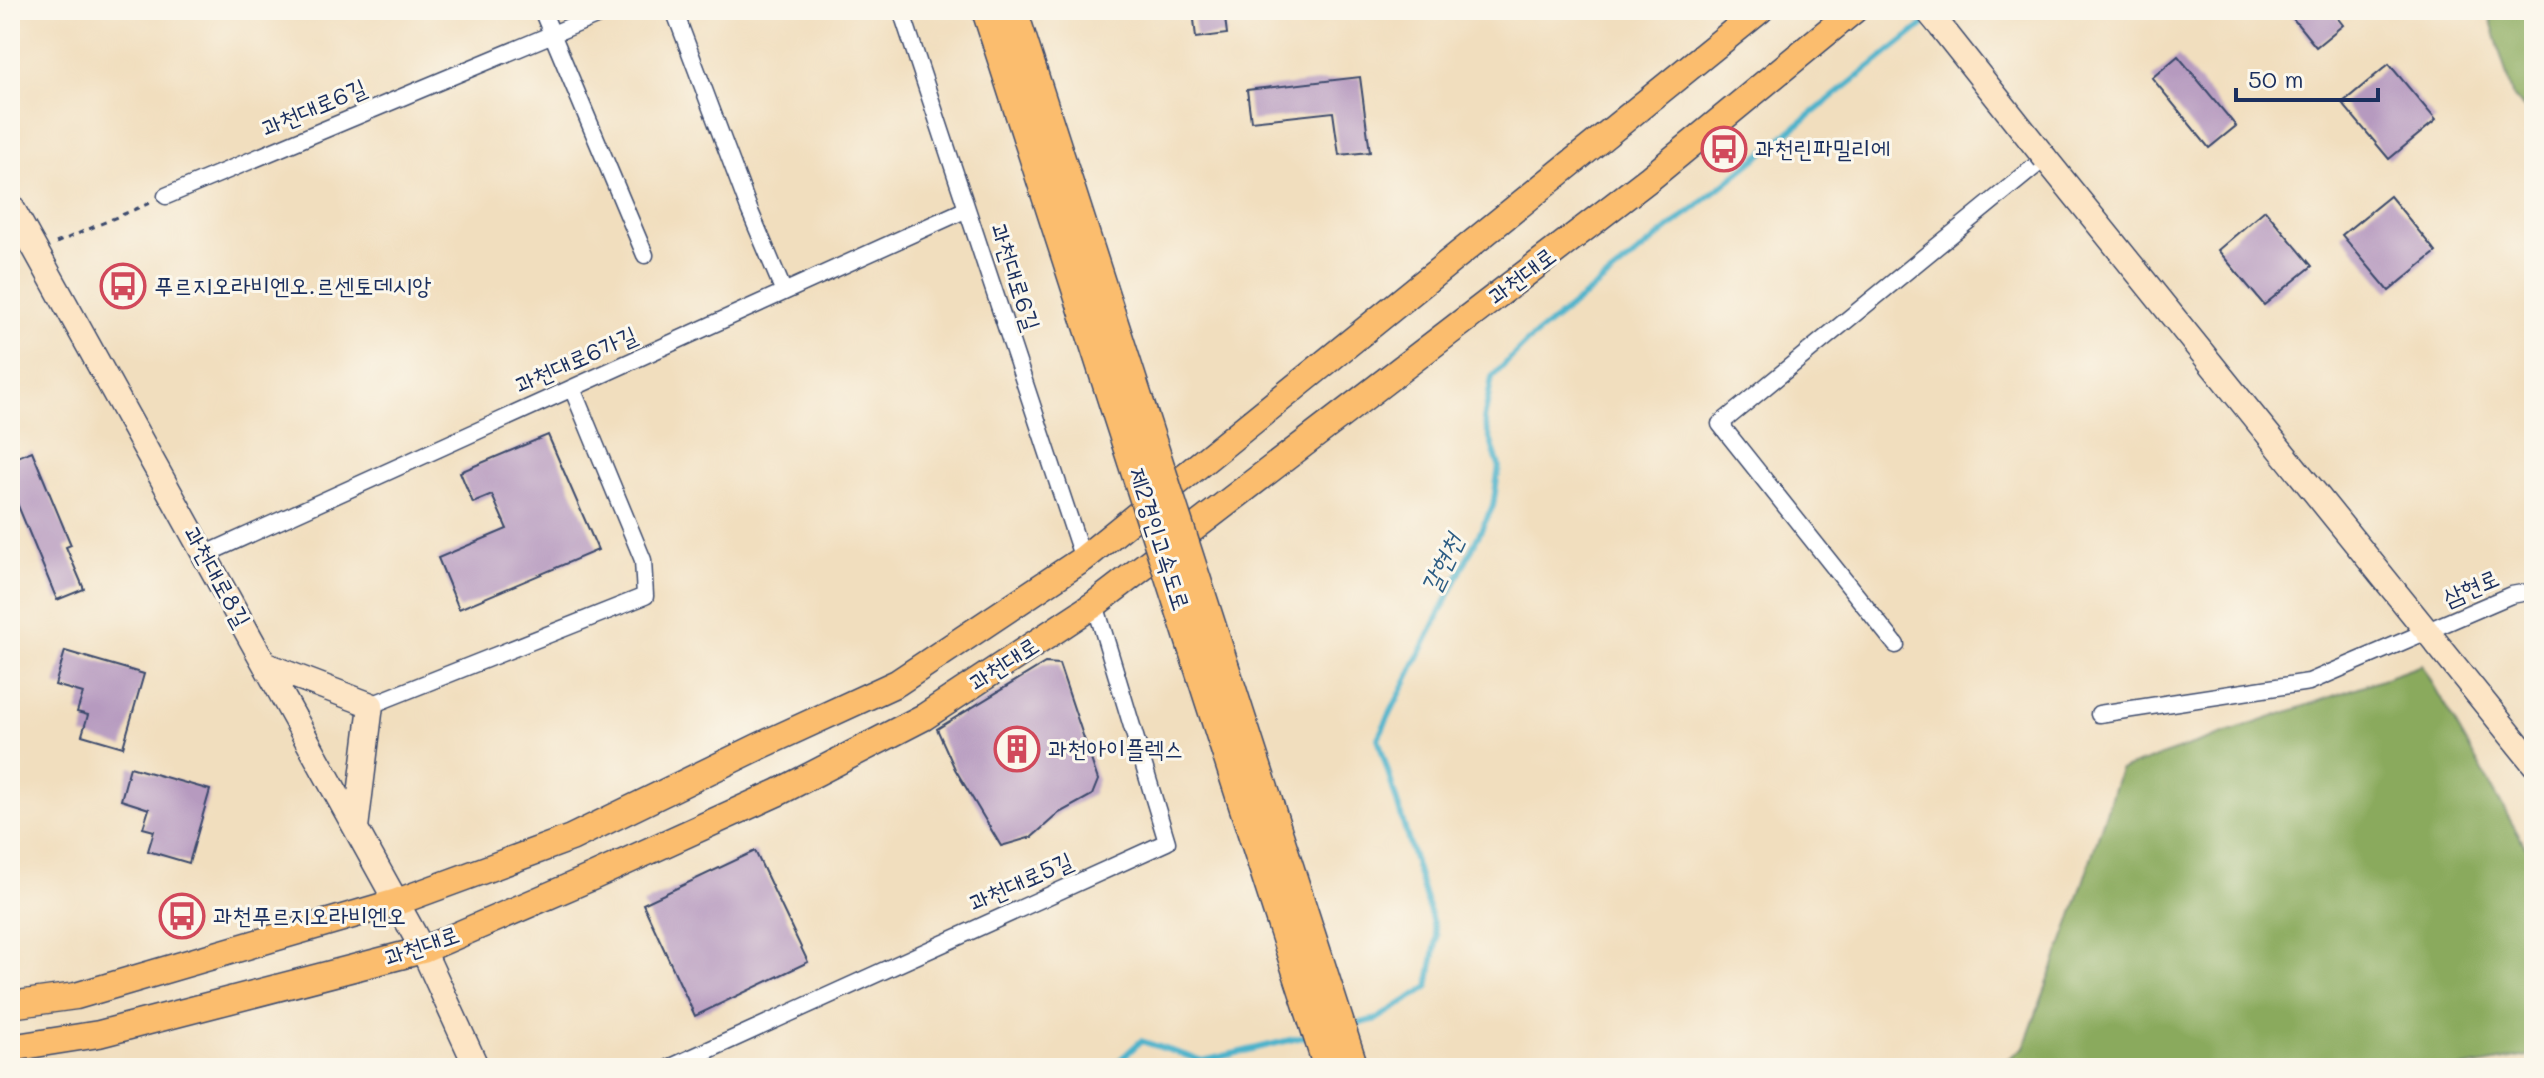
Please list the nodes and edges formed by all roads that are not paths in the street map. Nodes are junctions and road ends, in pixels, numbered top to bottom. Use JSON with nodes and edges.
{"nodes":[{"id":1,"x":542,"y":10,"type":"edge"},
{"id":2,"x":610,"y":10,"type":"edge"},
{"id":3,"x":674,"y":10,"type":"edge"},
{"id":4,"x":901,"y":10,"type":"edge"},
{"id":5,"x":987,"y":10,"type":"edge"},
{"id":6,"x":1012,"y":10,"type":"edge"},
{"id":7,"x":1760,"y":10,"type":"edge"},
{"id":8,"x":1854,"y":10,"type":"edge"},
{"id":9,"x":1934,"y":18,"type":"edge"},
{"id":10,"x":553,"y":34,"type":"junction"},
{"id":11,"x":2045,"y":158,"type":"junction"},
{"id":12,"x":166,"y":196,"type":"road end"},
{"id":13,"x":10,"y":204,"type":"edge"},
{"id":14,"x":967,"y":209,"type":"junction"},
{"id":15,"x":645,"y":255,"type":"dead end"},
{"id":16,"x":784,"y":292,"type":"junction"},
{"id":17,"x":572,"y":388,"type":"junction"},
{"id":18,"x":204,"y":555,"type":"junction"},
{"id":19,"x":1083,"y":559,"type":"junction"},
{"id":20,"x":2534,"y":591,"type":"edge"},
{"id":21,"x":1095,"y":604,"type":"junction"},
{"id":22,"x":2427,"y":632,"type":"junction"},
{"id":23,"x":1896,"y":645,"type":"dead end"},
{"id":24,"x":266,"y":665,"type":"junction"},
{"id":25,"x":371,"y":705,"type":"junction"},
{"id":26,"x":2099,"y":714,"type":"dead end"},
{"id":27,"x":2534,"y":764,"type":"edge"},
{"id":28,"x":356,"y":828,"type":"junction"},
{"id":29,"x":397,"y":902,"type":"junction"},
{"id":30,"x":423,"y":950,"type":"junction"},
{"id":31,"x":10,"y":1005,"type":"edge"},
{"id":32,"x":10,"y":1048,"type":"edge"},
{"id":33,"x":477,"y":1068,"type":"edge"},
{"id":34,"x":669,"y":1068,"type":"edge"},
{"id":35,"x":1329,"y":1068,"type":"edge"},
{"id":36,"x":1353,"y":1068,"type":"edge"}],
"edges":[{"from":1,"to":10,"type":"street"},
{"from":2,"to":10,"type":"street","name":"과천대로6길"},
{"from":3,"to":16,"type":"street"},
{"from":4,"to":14,"type":"street","name":"과천대로6길"},
{"from":5,"to":35,"type":"highway","name":"제2경인고속도로","bridge":true},
{"from":6,"to":36,"type":"highway","name":"제2경인고속도로","bridge":true},
{"from":7,"to":19,"type":"main road","name":"과천대로"},
{"from":8,"to":21,"type":"main road","name":"과천대로"},
{"from":9,"to":11,"type":"street","bridge":true},
{"from":10,"to":12,"type":"street","name":"과천대로6길"},
{"from":10,"to":15,"type":"street"},
{"from":11,"to":22,"type":"street"},
{"from":11,"to":23,"type":"street"},
{"from":13,"to":18,"type":"street","name":"과천대로8길"},
{"from":14,"to":16,"type":"street","name":"과천대로6가길"},
{"from":14,"to":19,"type":"street","name":"과천대로6길"},
{"from":16,"to":17,"type":"street","name":"과천대로6가길"},
{"from":17,"to":18,"type":"street","name":"과천대로6가길"},
{"from":17,"to":25,"type":"street"},
{"from":18,"to":24,"type":"street","name":"과천대로8길"},
{"from":19,"to":29,"type":"main road","name":"과천대로"},
{"from":20,"to":22,"type":"street","name":"삼현로"},
{"from":21,"to":30,"type":"main road","name":"과천대로"},
{"from":21,"to":34,"type":"street","name":"과천대로5길"},
{"from":22,"to":26,"type":"street","name":"삼현로"},
{"from":22,"to":27,"type":"street"},
{"from":24,"to":25,"type":"street"},
{"from":24,"to":28,"type":"street","name":"과천대로8길"},
{"from":25,"to":28,"type":"street"},
{"from":28,"to":29,"type":"street","name":"과천대로8길"},
{"from":29,"to":30,"type":"street","name":"과천대로8길"},
{"from":29,"to":31,"type":"main road","name":"과천대로"},
{"from":30,"to":32,"type":"main road","name":"과천대로"},
{"from":30,"to":33,"type":"street","name":"과천대로8길"}]}
